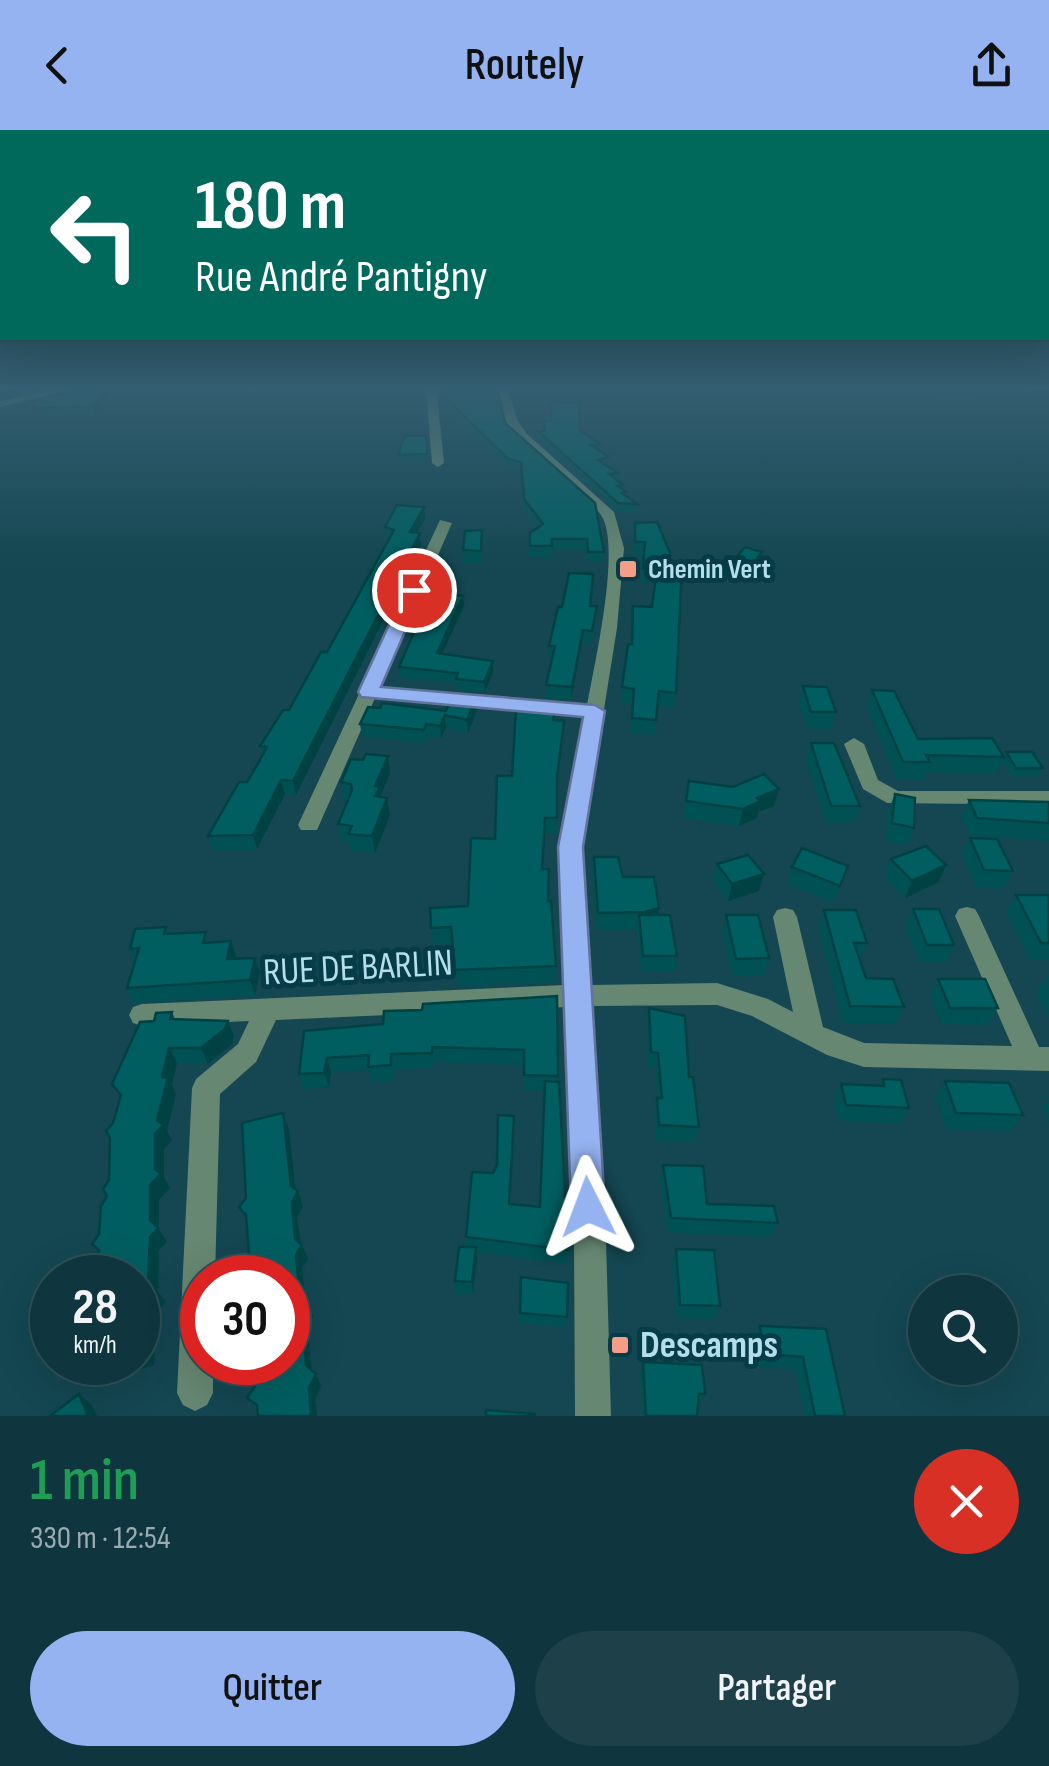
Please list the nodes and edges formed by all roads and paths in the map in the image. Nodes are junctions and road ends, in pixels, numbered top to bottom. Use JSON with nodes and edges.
{"nodes":[{"id":1,"x":436,"y":446,"type":"edge"},
{"id":2,"x":535,"y":446,"type":"edge"},
{"id":3,"x":438,"y":463,"type":"dead end"},
{"id":4,"x":445,"y":522,"type":"dead end"},
{"id":5,"x":368,"y":692,"type":"junction"},
{"id":6,"x":595,"y":711,"type":"junction"},
{"id":7,"x":854,"y":744,"type":"dead end"},
{"id":8,"x":1049,"y":798,"type":"edge"},
{"id":9,"x":308,"y":826,"type":"dead end"},
{"id":10,"x":967,"y":916,"type":"dead end"},
{"id":11,"x":785,"y":917,"type":"dead end"},
{"id":12,"x":577,"y":996,"type":"junction"},
{"id":13,"x":268,"y":1009,"type":"junction"},
{"id":14,"x":142,"y":1014,"type":"dead end"},
{"id":15,"x":811,"y":1034,"type":"junction"},
{"id":16,"x":1040,"y":1059,"type":"edge"},
{"id":17,"x":195,"y":1393,"type":"dead end"},
{"id":18,"x":592,"y":1416,"type":"edge"}],
"edges":[{"from":1,"to":3,"type":"street"},
{"from":2,"to":6,"type":"street"},
{"from":4,"to":5,"type":"street"},
{"from":5,"to":6,"type":"street"},
{"from":5,"to":9,"type":"street"},
{"from":6,"to":12,"type":"street"},
{"from":7,"to":8,"type":"street"},
{"from":10,"to":16,"type":"street"},
{"from":11,"to":15,"type":"street"},
{"from":12,"to":13,"type":"street","name":"RUE DE BARLIN"},
{"from":12,"to":15,"type":"street","name":"RUE DE BARLIN"},
{"from":12,"to":18,"type":"street"},
{"from":13,"to":14,"type":"street","name":"RUE DE BARLIN"},
{"from":13,"to":17,"type":"street"},
{"from":15,"to":16,"type":"street","name":"RUE DE BARLIN"}]}
